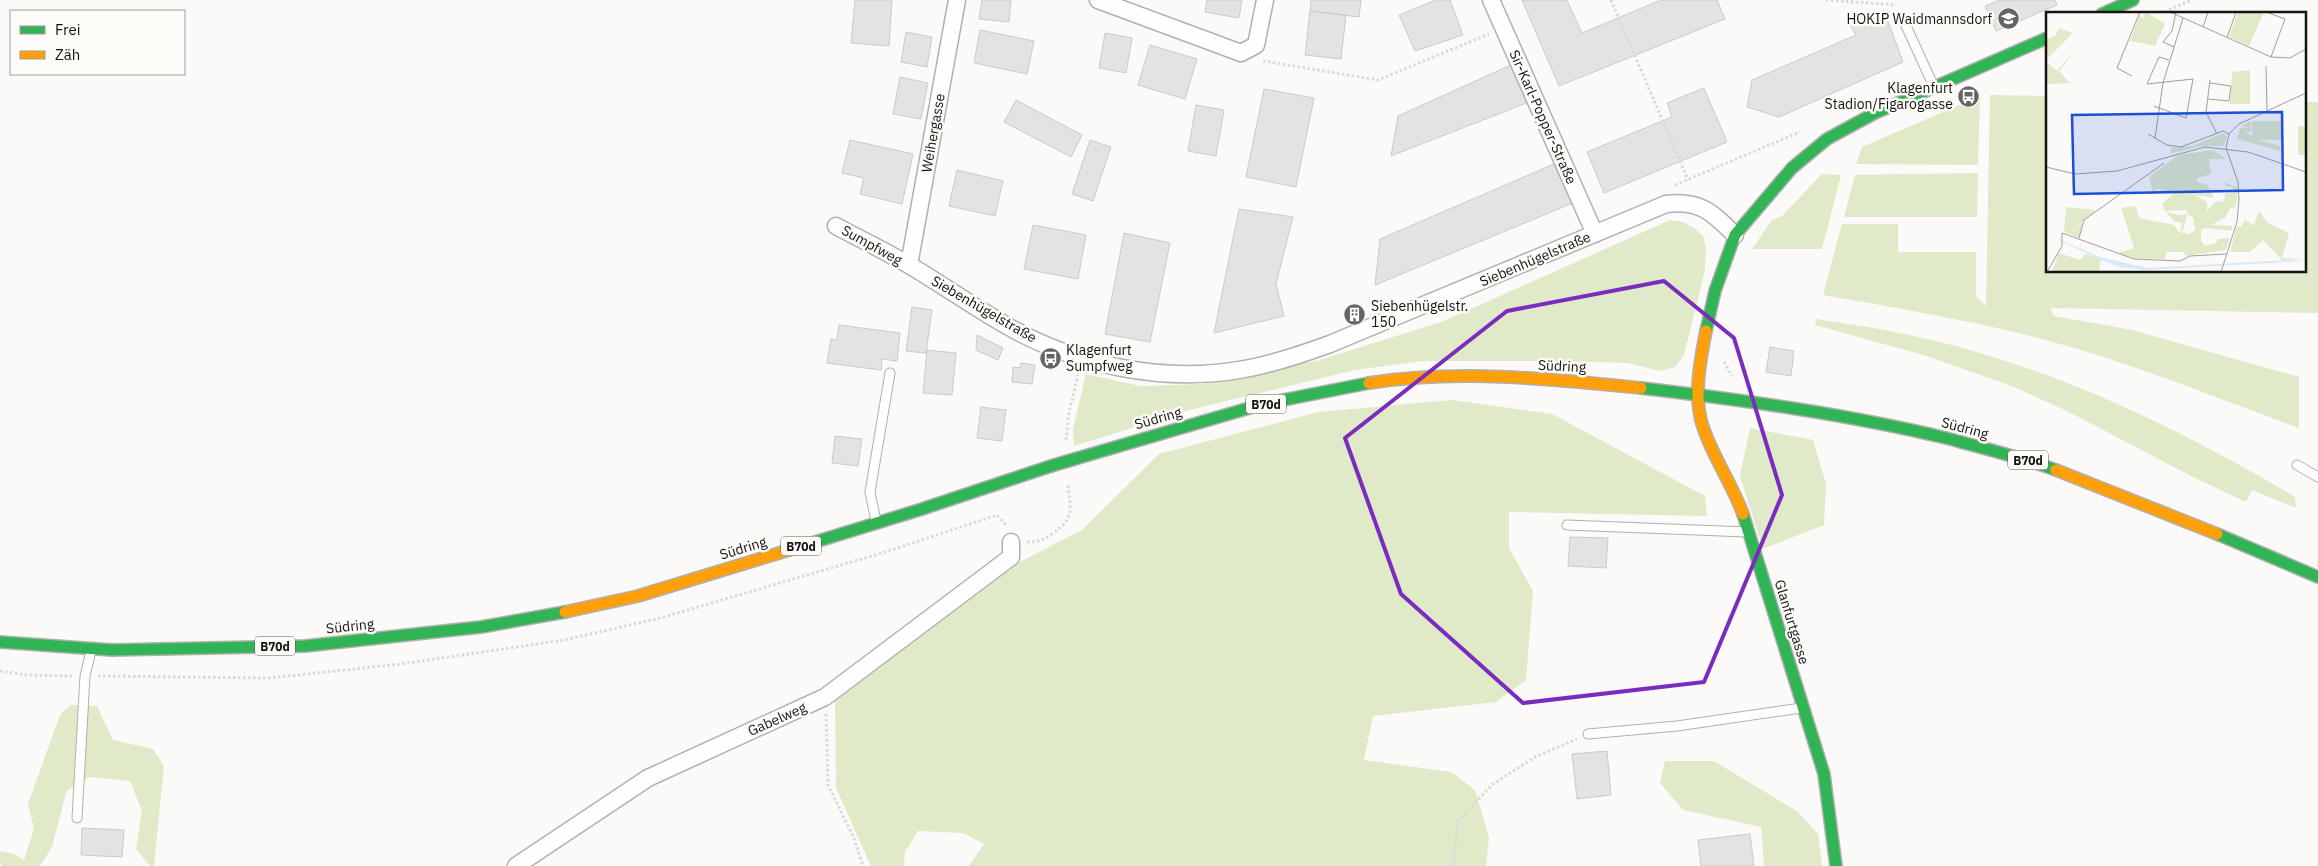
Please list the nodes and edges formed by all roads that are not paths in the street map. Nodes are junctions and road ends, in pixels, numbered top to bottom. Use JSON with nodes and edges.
{"nodes":[{"id":1,"x":957,"y":0,"type":"edge"},
{"id":2,"x":1098,"y":0,"type":"edge"},
{"id":3,"x":1265,"y":0,"type":"edge"},
{"id":4,"x":1491,"y":0,"type":"edge"},
{"id":5,"x":2133,"y":0,"type":"edge"},
{"id":6,"x":2106,"y":12,"type":"edge"},
{"id":7,"x":1902,"y":17,"type":"road end"},
{"id":8,"x":2046,"y":38,"type":"edge"},
{"id":9,"x":1935,"y":88,"type":"junction"},
{"id":10,"x":836,"y":226,"type":"dead end"},
{"id":11,"x":1595,"y":234,"type":"junction"},
{"id":12,"x":1735,"y":235,"type":"junction"},
{"id":13,"x":909,"y":265,"type":"junction"},
{"id":14,"x":890,"y":373,"type":"dead end"},
{"id":15,"x":1698,"y":395,"type":"junction"},
{"id":16,"x":2297,"y":465,"type":"dead end"},
{"id":17,"x":2318,"y":477,"type":"edge"},
{"id":18,"x":876,"y":523,"type":"junction"},
{"id":19,"x":1567,"y":525,"type":"dead end"},
{"id":20,"x":1749,"y":532,"type":"junction"},
{"id":21,"x":1011,"y":542,"type":"dead end"},
{"id":22,"x":2318,"y":577,"type":"edge"},
{"id":23,"x":0,"y":642,"type":"edge"},
{"id":24,"x":92,"y":649,"type":"junction"},
{"id":25,"x":1803,"y":708,"type":"junction"},
{"id":26,"x":1588,"y":734,"type":"road end"},
{"id":27,"x":76,"y":818,"type":"dead end"},
{"id":28,"x":516,"y":866,"type":"edge"},
{"id":29,"x":1836,"y":866,"type":"edge"}],
"edges":[{"from":1,"to":13,"type":"street","name":"Weihergasse"},
{"from":2,"to":3,"type":"street"},
{"from":4,"to":11,"type":"street","name":"Sir-Karl-Popper-Straße"},
{"from":5,"to":6,"type":"main road"},
{"from":7,"to":9,"type":"lane"},
{"from":8,"to":9,"type":"main road"},
{"from":9,"to":12,"type":"main road"},
{"from":10,"to":13,"type":"street","name":"Sumpfweg"},
{"from":11,"to":12,"type":"street","name":"Siebenhügelstraße"},
{"from":11,"to":13,"type":"street","name":"Siebenhügelstraße"},
{"from":12,"to":15,"type":"main road"},
{"from":14,"to":18,"type":"lane"},
{"from":15,"to":18,"type":"main road","name":"Südring","number":"B70d","bridge":true},
{"from":15,"to":20,"type":"main road","name":"Glanfurtgasse"},
{"from":15,"to":22,"type":"main road","name":"Südring","number":"B70d"},
{"from":16,"to":17,"type":"lane"},
{"from":18,"to":24,"type":"main road","name":"Südring","number":"B70d"},
{"from":19,"to":20,"type":"lane"},
{"from":20,"to":25,"type":"main road","name":"Glanfurtgasse"},
{"from":21,"to":28,"type":"street","name":"Gabelweg"},
{"from":23,"to":24,"type":"main road","name":"Südring","number":"B70d"},
{"from":24,"to":27,"type":"lane"},
{"from":25,"to":26,"type":"lane"},
{"from":25,"to":29,"type":"main road","name":"Glanfurtgasse"}]}
